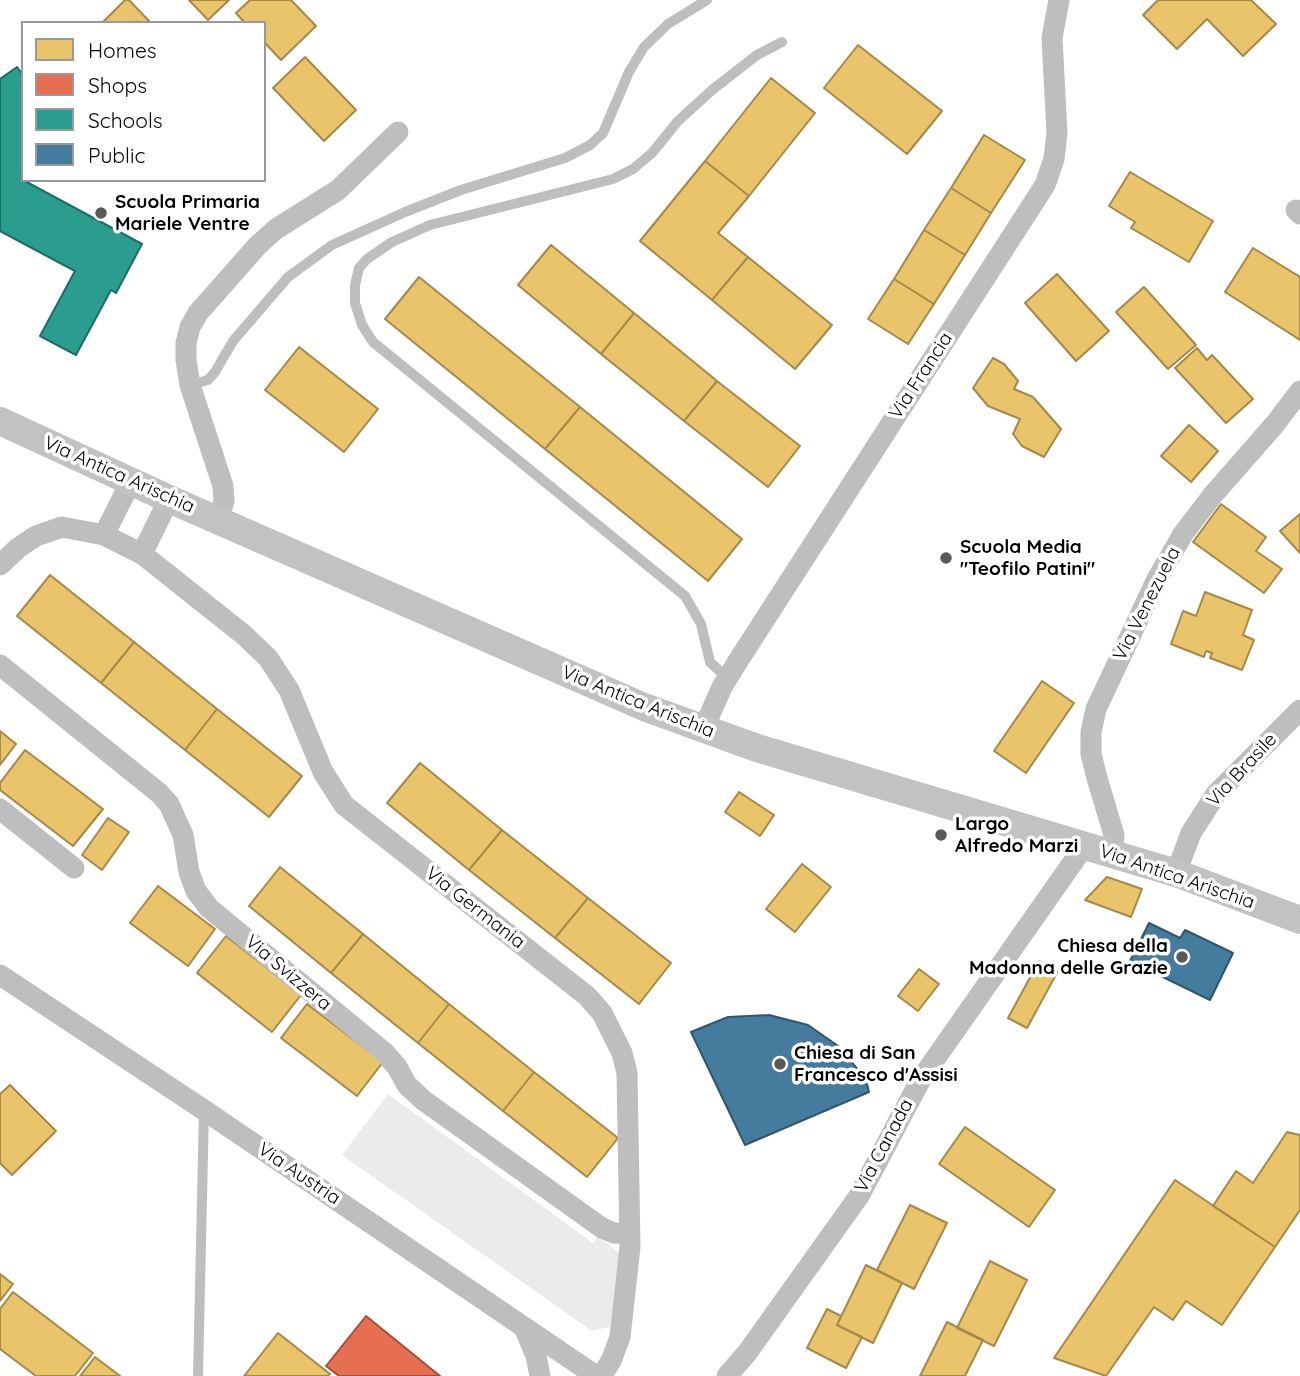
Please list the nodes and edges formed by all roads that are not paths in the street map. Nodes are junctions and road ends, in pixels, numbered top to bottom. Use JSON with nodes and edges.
{"nodes":[{"id":1,"x":1059,"y":0,"type":"edge"},
{"id":2,"x":707,"y":1,"type":"edge"},
{"id":3,"x":782,"y":42,"type":"dead end"},
{"id":4,"x":398,"y":132,"type":"dead end"},
{"id":5,"x":190,"y":385,"type":"junction"},
{"id":6,"x":1300,"y":390,"type":"edge"},
{"id":7,"x":0,"y":421,"type":"edge"},
{"id":8,"x":131,"y":481,"type":"junction"},
{"id":9,"x":169,"y":499,"type":"junction"},
{"id":10,"x":219,"y":520,"type":"junction"},
{"id":11,"x":104,"y":535,"type":"junction"},
{"id":12,"x":142,"y":554,"type":"junction"},
{"id":13,"x":0,"y":565,"type":"edge"},
{"id":14,"x":0,"y":665,"type":"edge"},
{"id":15,"x":727,"y":678,"type":"junction"},
{"id":16,"x":1300,"y":710,"type":"edge"},
{"id":17,"x":703,"y":730,"type":"junction"},
{"id":18,"x":0,"y":809,"type":"edge"},
{"id":19,"x":1098,"y":849,"type":"junction"},
{"id":20,"x":74,"y":868,"type":"dead end"},
{"id":21,"x":1176,"y":873,"type":"junction"},
{"id":22,"x":1300,"y":920,"type":"edge"},
{"id":23,"x":0,"y":975,"type":"edge"},
{"id":24,"x":204,"y":1110,"type":"junction"},
{"id":25,"x":629,"y":1234,"type":"junction"},
{"id":26,"x":524,"y":1327,"type":"junction"},
{"id":27,"x":198,"y":1376,"type":"edge"},
{"id":28,"x":540,"y":1376,"type":"edge"},
{"id":29,"x":599,"y":1376,"type":"edge"},
{"id":30,"x":727,"y":1376,"type":"edge"}],
"edges":[{"from":1,"to":15,"type":"street","name":"Via Francia"},
{"from":2,"to":5,"type":"lane"},
{"from":3,"to":15,"type":"lane"},
{"from":4,"to":5,"type":"street"},
{"from":5,"to":10,"type":"street"},
{"from":6,"to":19,"type":"street","name":"Via Venezuela"},
{"from":7,"to":8,"type":"main road","name":"Via Antica Arischia"},
{"from":8,"to":9,"type":"main road","name":"Via Antica Arischia"},
{"from":8,"to":11,"type":"street"},
{"from":9,"to":10,"type":"main road","name":"Via Antica Arischia"},
{"from":9,"to":12,"type":"street"},
{"from":10,"to":17,"type":"main road","name":"Via Antica Arischia"},
{"from":11,"to":12,"type":"street","name":"Via Germania"},
{"from":11,"to":13,"type":"street","name":"Via Germania"},
{"from":12,"to":25,"type":"street","name":"Via Germania"},
{"from":14,"to":25,"type":"street","name":"Via Svizzera"},
{"from":15,"to":17,"type":"street","name":"Via Francia"},
{"from":16,"to":21,"type":"street","name":"Via Brasile"},
{"from":17,"to":19,"type":"main road","name":"Via Antica Arischia"},
{"from":18,"to":20,"type":"street"},
{"from":19,"to":21,"type":"main road","name":"Via Antica Arischia"},
{"from":19,"to":30,"type":"street","name":"Via Canada"},
{"from":21,"to":22,"type":"main road","name":"Via Antica Arischia"},
{"from":23,"to":24,"type":"street","name":"Via Austria"},
{"from":24,"to":26,"type":"street","name":"Via Austria"},
{"from":24,"to":27,"type":"lane"},
{"from":25,"to":29,"type":"street","name":"Via Germania"},
{"from":26,"to":28,"type":"street"},
{"from":26,"to":29,"type":"street","name":"Via Austria"}]}
